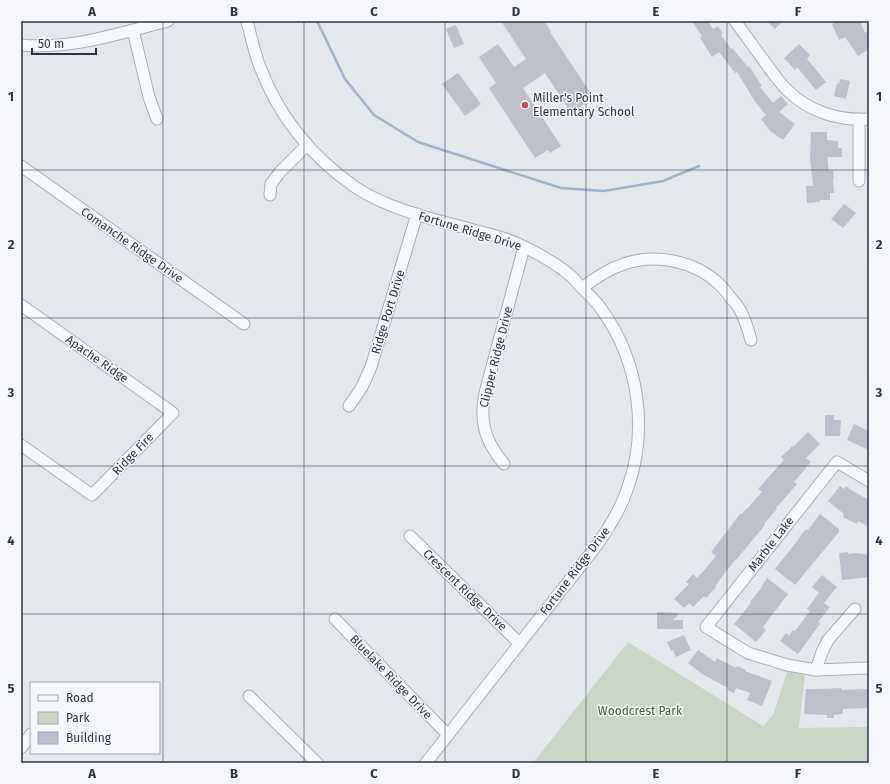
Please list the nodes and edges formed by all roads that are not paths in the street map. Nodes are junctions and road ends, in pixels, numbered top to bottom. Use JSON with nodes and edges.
{"nodes":[{"id":1,"x":168,"y":21,"type":"edge"},
{"id":2,"x":247,"y":21,"type":"edge"},
{"id":3,"x":735,"y":21,"type":"edge"},
{"id":4,"x":132,"y":30,"type":"junction"},
{"id":5,"x":21,"y":45,"type":"edge"},
{"id":6,"x":157,"y":119,"type":"dead end"},
{"id":7,"x":864,"y":119,"type":"edge"},
{"id":8,"x":307,"y":145,"type":"junction"},
{"id":9,"x":21,"y":166,"type":"edge"},
{"id":10,"x":859,"y":181,"type":"dead end"},
{"id":11,"x":270,"y":195,"type":"dead end"},
{"id":12,"x":417,"y":214,"type":"junction"},
{"id":13,"x":524,"y":247,"type":"junction"},
{"id":14,"x":582,"y":288,"type":"junction"},
{"id":15,"x":21,"y":305,"type":"edge"},
{"id":16,"x":244,"y":324,"type":"dead end"},
{"id":17,"x":751,"y":340,"type":"dead end"},
{"id":18,"x":349,"y":406,"type":"dead end"},
{"id":19,"x":173,"y":413,"type":"joint"},
{"id":20,"x":21,"y":445,"type":"edge"},
{"id":21,"x":504,"y":464,"type":"dead end"},
{"id":22,"x":869,"y":481,"type":"edge"},
{"id":23,"x":410,"y":536,"type":"dead end"},
{"id":24,"x":855,"y":609,"type":"dead end"},
{"id":25,"x":335,"y":619,"type":"dead end"},
{"id":26,"x":519,"y":643,"type":"junction"},
{"id":27,"x":869,"y":668,"type":"edge"},
{"id":28,"x":816,"y":670,"type":"junction"},
{"id":29,"x":249,"y":696,"type":"dead end"},
{"id":30,"x":30,"y":735,"type":"edge"},
{"id":31,"x":448,"y":735,"type":"junction"},
{"id":32,"x":21,"y":748,"type":"edge"},
{"id":33,"x":317,"y":763,"type":"edge"},
{"id":34,"x":426,"y":763,"type":"edge"}],
"edges":[{"from":1,"to":4,"type":"street"},
{"from":2,"to":8,"type":"street","name":"Fortune Ridge Drive"},
{"from":3,"to":7,"type":"street"},
{"from":4,"to":5,"type":"street"},
{"from":4,"to":6,"type":"street"},
{"from":7,"to":10,"type":"street"},
{"from":8,"to":11,"type":"street"},
{"from":8,"to":12,"type":"street","name":"Fortune Ridge Drive"},
{"from":9,"to":16,"type":"street","name":"Comanche Ridge Drive"},
{"from":12,"to":13,"type":"street","name":"Fortune Ridge Drive"},
{"from":12,"to":18,"type":"street","name":"Ridge Port Drive"},
{"from":13,"to":14,"type":"street","name":"Fortune Ridge Drive"},
{"from":13,"to":21,"type":"street","name":"Clipper Ridge Drive"},
{"from":14,"to":17,"type":"street"},
{"from":14,"to":26,"type":"street","name":"Fortune Ridge Drive"},
{"from":15,"to":19,"type":"street","name":"Apache Ridge"},
{"from":19,"to":20,"type":"street","name":"Ridge Fire"},
{"from":22,"to":28,"type":"street","name":"Marble Lake"},
{"from":23,"to":26,"type":"street","name":"Crescent Ridge Drive"},
{"from":24,"to":28,"type":"street"},
{"from":25,"to":31,"type":"street","name":"Bluelake Ridge Drive"},
{"from":26,"to":31,"type":"street","name":"Fortune Ridge Drive"},
{"from":27,"to":28,"type":"street"},
{"from":29,"to":33,"type":"street"},
{"from":30,"to":32,"type":"street"},
{"from":31,"to":34,"type":"street","name":"Fortune Ridge Drive"}]}
